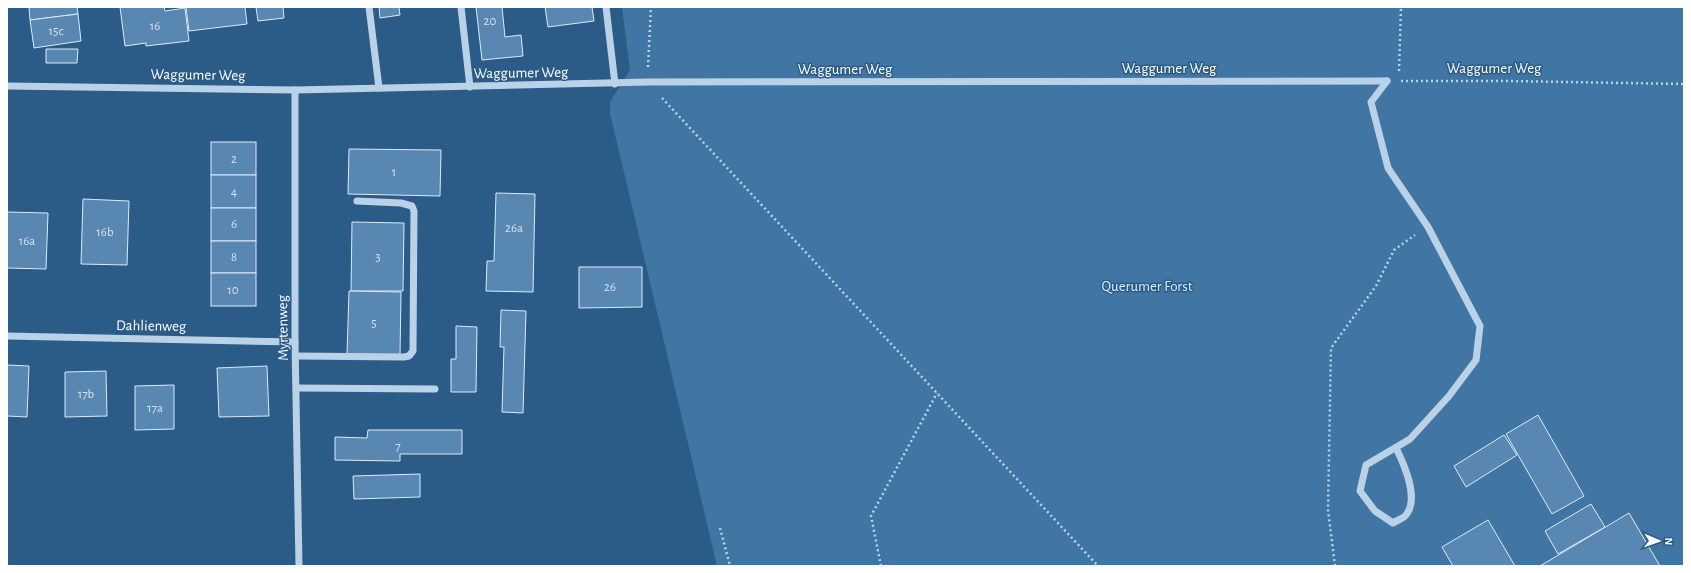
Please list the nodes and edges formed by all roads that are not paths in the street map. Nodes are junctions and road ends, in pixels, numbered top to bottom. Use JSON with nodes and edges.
{"nodes":[{"id":1,"x":369,"y":7,"type":"edge"},
{"id":2,"x":461,"y":7,"type":"edge"},
{"id":3,"x":606,"y":7,"type":"edge"},
{"id":4,"x":615,"y":84,"type":"junction"},
{"id":5,"x":7,"y":86,"type":"edge"},
{"id":6,"x":470,"y":87,"type":"junction"},
{"id":7,"x":379,"y":88,"type":"junction"},
{"id":8,"x":295,"y":90,"type":"junction"},
{"id":9,"x":357,"y":201,"type":"dead end"},
{"id":10,"x":7,"y":336,"type":"edge"},
{"id":11,"x":295,"y":342,"type":"junction"},
{"id":12,"x":296,"y":356,"type":"junction"},
{"id":13,"x":296,"y":388,"type":"junction"},
{"id":14,"x":435,"y":389,"type":"dead end"},
{"id":15,"x":1396,"y":448,"type":"junction"},
{"id":16,"x":299,"y":566,"type":"edge"}],
"edges":[{"from":1,"to":7,"type":"street"},
{"from":2,"to":6,"type":"street"},
{"from":3,"to":4,"type":"street"},
{"from":4,"to":6,"type":"street","name":"Waggumer Weg"},
{"from":4,"to":15,"type":"street","name":"Waggumer Weg"},
{"from":5,"to":8,"type":"street","name":"Waggumer Weg"},
{"from":6,"to":7,"type":"street","name":"Waggumer Weg"},
{"from":7,"to":8,"type":"street","name":"Waggumer Weg"},
{"from":8,"to":11,"type":"street","name":"Myrtenweg"},
{"from":9,"to":12,"type":"street"},
{"from":10,"to":11,"type":"street","name":"Dahlienweg"},
{"from":11,"to":12,"type":"street","name":"Myrtenweg"},
{"from":12,"to":13,"type":"street","name":"Myrtenweg"},
{"from":13,"to":14,"type":"street"},
{"from":13,"to":16,"type":"street","name":"Myrtenweg"},
{"from":15,"to":15,"type":"street"}]}
